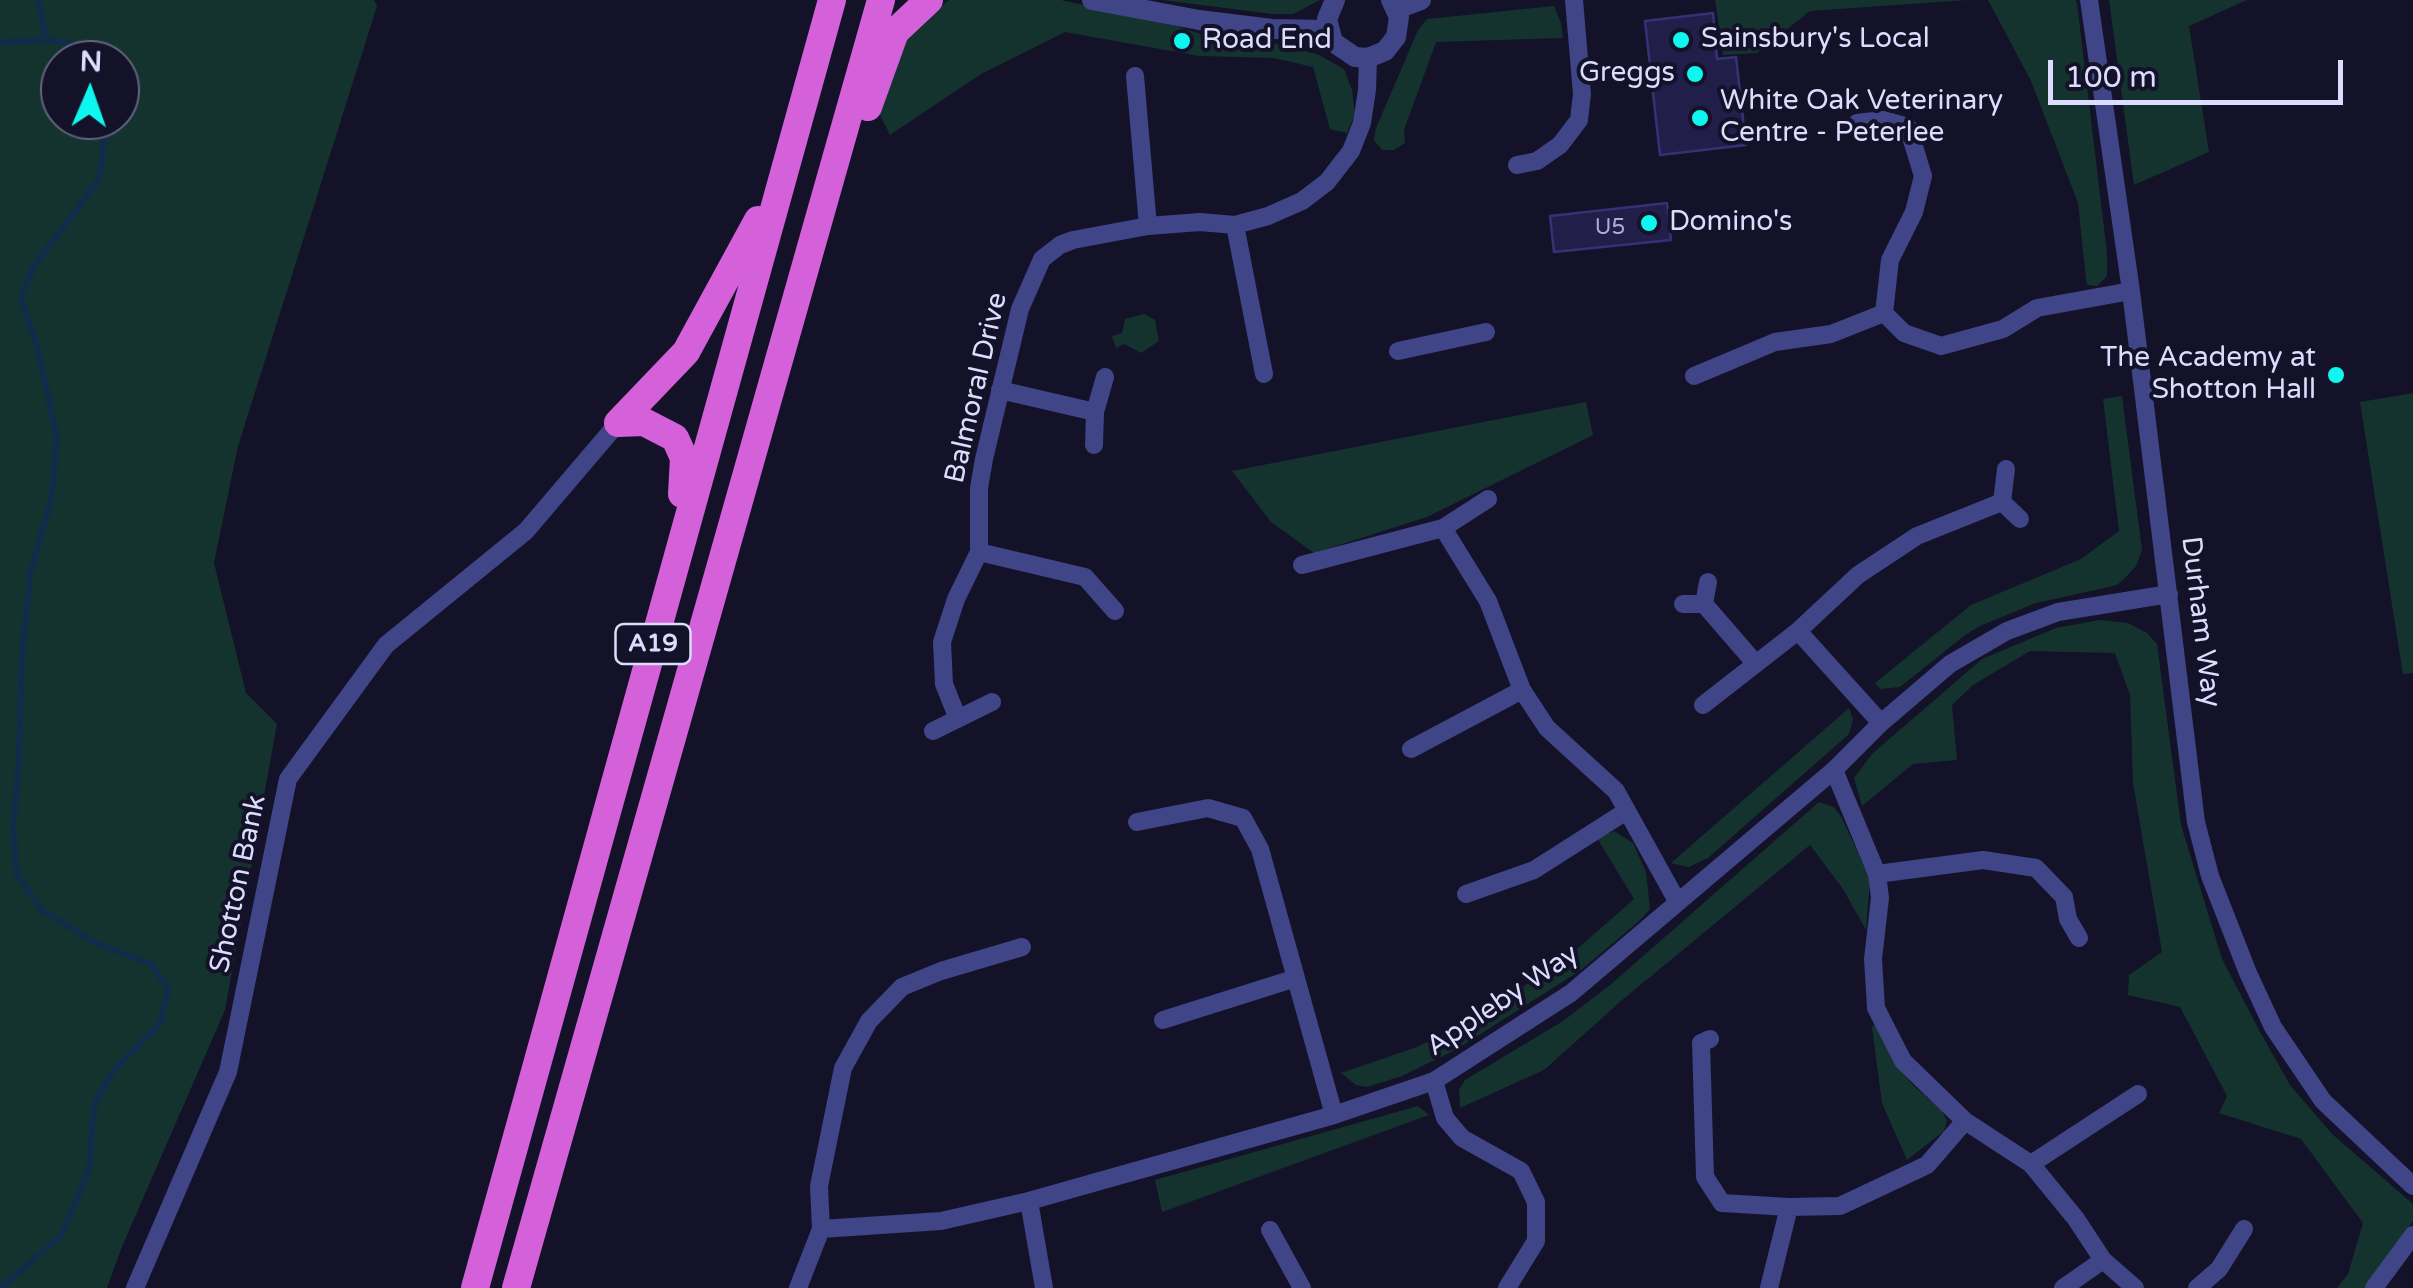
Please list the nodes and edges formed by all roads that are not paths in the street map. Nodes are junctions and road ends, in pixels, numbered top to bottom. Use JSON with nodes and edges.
{"nodes":[{"id":1,"x":832,"y":0,"type":"edge"},
{"id":2,"x":881,"y":0,"type":"edge"},
{"id":3,"x":929,"y":0,"type":"edge"},
{"id":4,"x":1092,"y":0,"type":"edge"},
{"id":5,"x":1334,"y":0,"type":"edge"},
{"id":6,"x":1421,"y":0,"type":"edge"},
{"id":7,"x":1574,"y":0,"type":"edge"},
{"id":8,"x":2088,"y":0,"type":"edge"},
{"id":9,"x":1393,"y":4,"type":"edge"},
{"id":10,"x":1328,"y":30,"type":"junction"},
{"id":11,"x":1368,"y":58,"type":"junction"},
{"id":12,"x":1135,"y":76,"type":"dead end"},
{"id":13,"x":1856,"y":123,"type":"dead end"},
{"id":14,"x":1517,"y":165,"type":"dead end"},
{"id":15,"x":785,"y":168,"type":"junction"},
{"id":16,"x":818,"y":218,"type":"junction"},
{"id":17,"x":1235,"y":225,"type":"junction"},
{"id":18,"x":1148,"y":226,"type":"junction"},
{"id":19,"x":2130,"y":292,"type":"junction"},
{"id":20,"x":1884,"y":313,"type":"junction"},
{"id":21,"x":1486,"y":332,"type":"dead end"},
{"id":22,"x":1398,"y":351,"type":"dead end"},
{"id":23,"x":1264,"y":374,"type":"dead end"},
{"id":24,"x":1694,"y":376,"type":"dead end"},
{"id":25,"x":1105,"y":377,"type":"dead end"},
{"id":26,"x":1000,"y":390,"type":"junction"},
{"id":27,"x":1095,"y":412,"type":"junction"},
{"id":28,"x":618,"y":423,"type":"junction"},
{"id":29,"x":1094,"y":445,"type":"dead end"},
{"id":30,"x":2006,"y":469,"type":"dead end"},
{"id":31,"x":1488,"y":499,"type":"dead end"},
{"id":32,"x":2002,"y":502,"type":"junction"},
{"id":33,"x":2020,"y":519,"type":"dead end"},
{"id":34,"x":1443,"y":528,"type":"junction"},
{"id":35,"x":680,"y":546,"type":"junction"},
{"id":36,"x":980,"y":552,"type":"junction"},
{"id":37,"x":1302,"y":565,"type":"dead end"},
{"id":38,"x":1708,"y":582,"type":"dead end"},
{"id":39,"x":2168,"y":594,"type":"junction"},
{"id":40,"x":1683,"y":604,"type":"dead end"},
{"id":41,"x":1704,"y":604,"type":"junction"},
{"id":42,"x":1115,"y":612,"type":"dead end"},
{"id":43,"x":1798,"y":631,"type":"junction"},
{"id":44,"x":1756,"y":664,"type":"junction"},
{"id":45,"x":1522,"y":690,"type":"junction"},
{"id":46,"x":992,"y":702,"type":"dead end"},
{"id":47,"x":1702,"y":705,"type":"dead end"},
{"id":48,"x":958,"y":719,"type":"junction"},
{"id":49,"x":1881,"y":723,"type":"junction"},
{"id":50,"x":933,"y":731,"type":"dead end"},
{"id":51,"x":1412,"y":749,"type":"dead end"},
{"id":52,"x":1834,"y":770,"type":"junction"},
{"id":53,"x":1625,"y":812,"type":"junction"},
{"id":54,"x":1138,"y":822,"type":"dead end"},
{"id":55,"x":1878,"y":874,"type":"junction"},
{"id":56,"x":1466,"y":894,"type":"dead end"},
{"id":57,"x":1677,"y":901,"type":"junction"},
{"id":58,"x":2078,"y":938,"type":"dead end"},
{"id":59,"x":1022,"y":948,"type":"dead end"},
{"id":60,"x":1296,"y":978,"type":"junction"},
{"id":61,"x":1162,"y":1020,"type":"dead end"},
{"id":62,"x":1710,"y":1039,"type":"dead end"},
{"id":63,"x":1434,"y":1081,"type":"junction"},
{"id":64,"x":2138,"y":1094,"type":"dead end"},
{"id":65,"x":1334,"y":1115,"type":"junction"},
{"id":66,"x":1965,"y":1121,"type":"junction"},
{"id":67,"x":2030,"y":1164,"type":"junction"},
{"id":68,"x":2413,"y":1186,"type":"edge"},
{"id":69,"x":1030,"y":1201,"type":"junction"},
{"id":70,"x":1788,"y":1208,"type":"junction"},
{"id":71,"x":2244,"y":1228,"type":"dead end"},
{"id":72,"x":822,"y":1229,"type":"junction"},
{"id":73,"x":1270,"y":1230,"type":"dead end"},
{"id":74,"x":2413,"y":1236,"type":"edge"},
{"id":75,"x":2104,"y":1260,"type":"junction"},
{"id":76,"x":135,"y":1288,"type":"edge"},
{"id":77,"x":475,"y":1288,"type":"edge"},
{"id":78,"x":516,"y":1288,"type":"edge"},
{"id":79,"x":798,"y":1288,"type":"edge"},
{"id":80,"x":1044,"y":1288,"type":"edge"},
{"id":81,"x":1302,"y":1288,"type":"edge"},
{"id":82,"x":1507,"y":1288,"type":"edge"},
{"id":83,"x":1769,"y":1288,"type":"edge"},
{"id":84,"x":2063,"y":1288,"type":"edge"},
{"id":85,"x":2135,"y":1288,"type":"edge"},
{"id":86,"x":2197,"y":1288,"type":"edge"},
{"id":87,"x":2374,"y":1288,"type":"edge"}],
"edges":[{"from":1,"to":15,"type":"highway","number":"A19"},
{"from":2,"to":16,"type":"highway","number":"A19"},
{"from":3,"to":16,"type":"highway"},
{"from":4,"to":10,"type":"street"},
{"from":5,"to":10,"type":"street"},
{"from":6,"to":9,"type":"street"},
{"from":7,"to":14,"type":"street"},
{"from":8,"to":19,"type":"street","name":"Durham Way"},
{"from":9,"to":11,"type":"street"},
{"from":10,"to":11,"type":"street"},
{"from":11,"to":17,"type":"street","name":"Balmoral Drive"},
{"from":12,"to":18,"type":"street"},
{"from":13,"to":20,"type":"street"},
{"from":15,"to":28,"type":"highway"},
{"from":15,"to":35,"type":"highway","number":"A19"},
{"from":16,"to":78,"type":"highway","number":"A19"},
{"from":17,"to":18,"type":"street","name":"Balmoral Drive"},
{"from":17,"to":23,"type":"street"},
{"from":18,"to":26,"type":"street","name":"Balmoral Drive"},
{"from":19,"to":20,"type":"street"},
{"from":19,"to":39,"type":"street","name":"Durham Way"},
{"from":20,"to":24,"type":"street"},
{"from":21,"to":22,"type":"street"},
{"from":25,"to":27,"type":"street"},
{"from":26,"to":27,"type":"street"},
{"from":26,"to":36,"type":"street","name":"Balmoral Drive"},
{"from":27,"to":29,"type":"street"},
{"from":28,"to":35,"type":"highway"},
{"from":28,"to":76,"type":"street","name":"Shotton Bank"},
{"from":30,"to":32,"type":"street"},
{"from":31,"to":34,"type":"street"},
{"from":32,"to":33,"type":"street"},
{"from":32,"to":43,"type":"street"},
{"from":34,"to":37,"type":"street"},
{"from":34,"to":45,"type":"street"},
{"from":35,"to":77,"type":"highway","number":"A19"},
{"from":36,"to":42,"type":"street"},
{"from":36,"to":48,"type":"street","name":"Balmoral Drive"},
{"from":38,"to":41,"type":"street"},
{"from":39,"to":49,"type":"street","name":"Appleby Way"},
{"from":39,"to":68,"type":"street","name":"Durham Way"},
{"from":40,"to":41,"type":"street"},
{"from":41,"to":44,"type":"street"},
{"from":43,"to":44,"type":"street"},
{"from":43,"to":49,"type":"street"},
{"from":44,"to":47,"type":"street"},
{"from":45,"to":51,"type":"street"},
{"from":45,"to":53,"type":"street"},
{"from":46,"to":48,"type":"street"},
{"from":48,"to":50,"type":"street"},
{"from":49,"to":52,"type":"street","name":"Appleby Way"},
{"from":52,"to":55,"type":"street"},
{"from":52,"to":57,"type":"street","name":"Appleby Way"},
{"from":53,"to":56,"type":"street"},
{"from":53,"to":57,"type":"street"},
{"from":54,"to":60,"type":"street"},
{"from":55,"to":58,"type":"street"},
{"from":55,"to":66,"type":"street"},
{"from":57,"to":63,"type":"street","name":"Appleby Way"},
{"from":59,"to":72,"type":"street"},
{"from":60,"to":61,"type":"street"},
{"from":60,"to":65,"type":"street"},
{"from":62,"to":70,"type":"street"},
{"from":63,"to":65,"type":"street","name":"Appleby Way"},
{"from":63,"to":82,"type":"street"},
{"from":64,"to":67,"type":"street"},
{"from":65,"to":69,"type":"street","name":"Appleby Way"},
{"from":66,"to":67,"type":"street"},
{"from":66,"to":70,"type":"street"},
{"from":67,"to":75,"type":"street"},
{"from":69,"to":72,"type":"street","name":"Appleby Way"},
{"from":69,"to":80,"type":"street"},
{"from":70,"to":83,"type":"street"},
{"from":71,"to":86,"type":"street"},
{"from":72,"to":79,"type":"street"},
{"from":73,"to":81,"type":"street"},
{"from":74,"to":87,"type":"street"},
{"from":75,"to":84,"type":"street"},
{"from":75,"to":85,"type":"street"}]}
